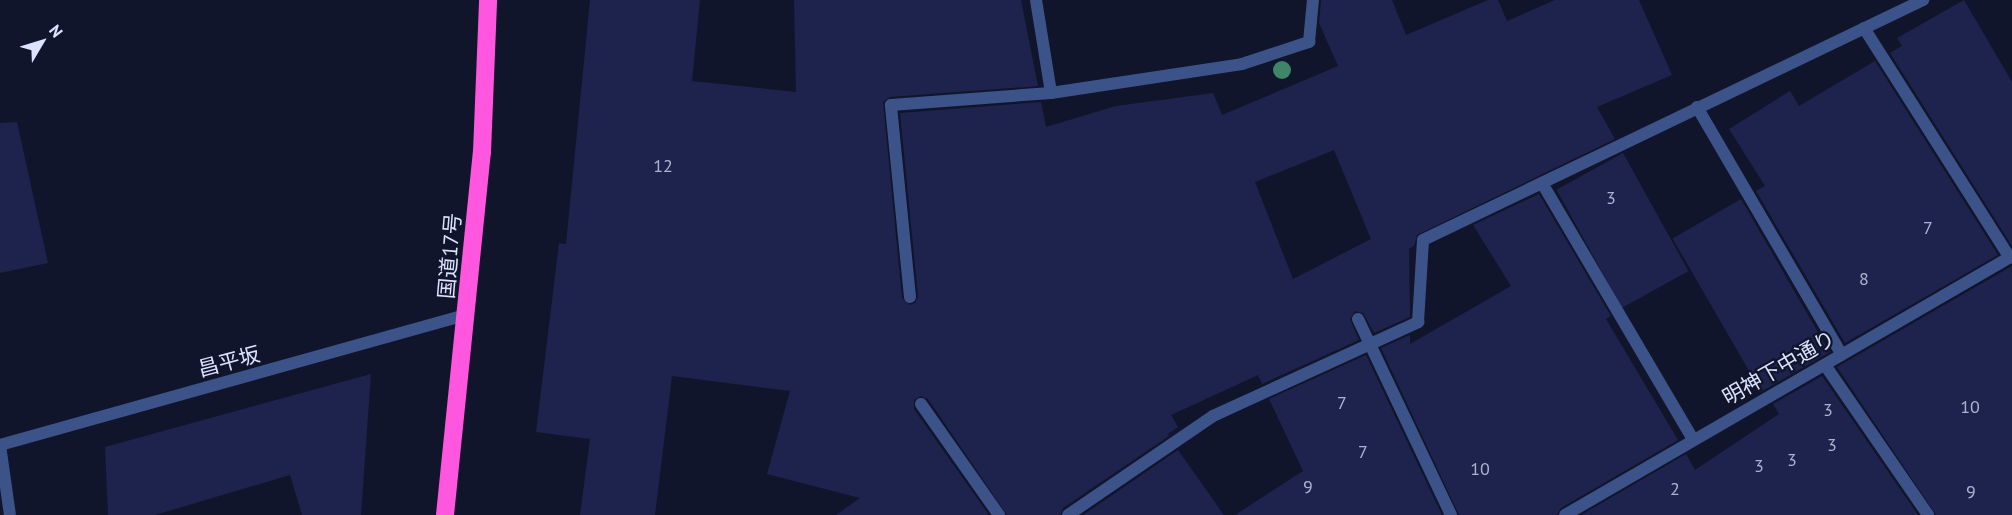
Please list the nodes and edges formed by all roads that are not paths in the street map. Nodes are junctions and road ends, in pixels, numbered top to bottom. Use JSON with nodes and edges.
{"nodes":[{"id":1,"x":488,"y":0,"type":"edge"},
{"id":2,"x":1036,"y":0,"type":"edge"},
{"id":3,"x":1313,"y":0,"type":"edge"},
{"id":4,"x":1923,"y":0,"type":"edge"},
{"id":5,"x":1863,"y":28,"type":"junction"},
{"id":6,"x":1051,"y":93,"type":"junction"},
{"id":7,"x":1697,"y":107,"type":"junction"},
{"id":8,"x":1542,"y":183,"type":"junction"},
{"id":9,"x":2011,"y":257,"type":"edge"},
{"id":10,"x":909,"y":297,"type":"dead end"},
{"id":11,"x":467,"y":315,"type":"junction"},
{"id":12,"x":1359,"y":318,"type":"dead end"},
{"id":13,"x":1371,"y":345,"type":"junction"},
{"id":14,"x":1842,"y":355,"type":"junction"},
{"id":15,"x":1825,"y":364,"type":"junction"},
{"id":16,"x":921,"y":405,"type":"dead end"},
{"id":17,"x":1693,"y":439,"type":"junction"},
{"id":18,"x":0,"y":445,"type":"edge"},
{"id":19,"x":10,"y":515,"type":"edge"},
{"id":20,"x":445,"y":515,"type":"edge"},
{"id":21,"x":999,"y":515,"type":"edge"},
{"id":22,"x":1068,"y":515,"type":"edge"},
{"id":23,"x":1451,"y":515,"type":"edge"},
{"id":24,"x":1565,"y":515,"type":"edge"},
{"id":25,"x":1928,"y":515,"type":"edge"}],
"edges":[{"from":1,"to":11,"type":"highway","name":"国道17号"},
{"from":2,"to":6,"type":"street"},
{"from":3,"to":6,"type":"street"},
{"from":4,"to":5,"type":"street"},
{"from":5,"to":7,"type":"street"},
{"from":5,"to":9,"type":"street"},
{"from":6,"to":10,"type":"street"},
{"from":7,"to":8,"type":"street"},
{"from":7,"to":14,"type":"street"},
{"from":8,"to":13,"type":"street"},
{"from":8,"to":17,"type":"street"},
{"from":9,"to":14,"type":"street","name":"明神下中通り"},
{"from":11,"to":18,"type":"street","name":"昌平坂"},
{"from":11,"to":20,"type":"highway","name":"国道17号"},
{"from":12,"to":13,"type":"street"},
{"from":13,"to":22,"type":"street"},
{"from":13,"to":23,"type":"street"},
{"from":14,"to":15,"type":"street","name":"明神下中通り"},
{"from":15,"to":17,"type":"street","name":"明神下中通り"},
{"from":15,"to":25,"type":"street"},
{"from":16,"to":21,"type":"street"},
{"from":17,"to":24,"type":"street","name":"明神下中通り"},
{"from":18,"to":19,"type":"street"}]}
